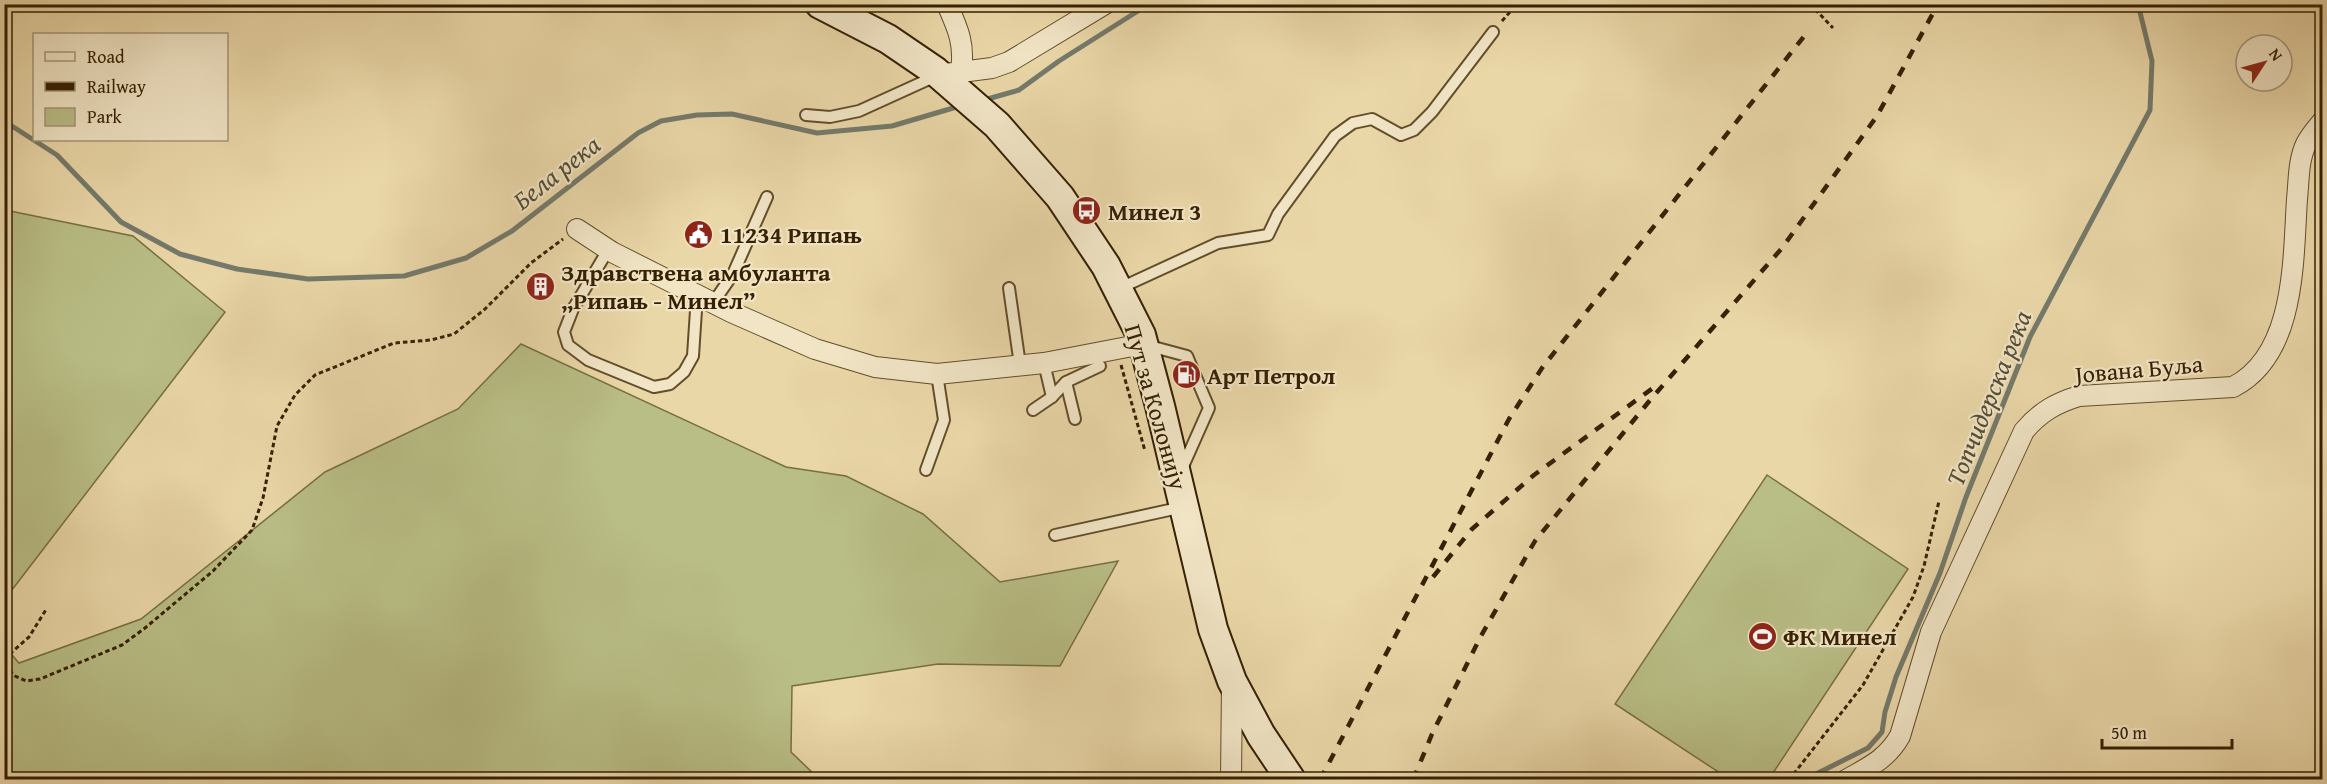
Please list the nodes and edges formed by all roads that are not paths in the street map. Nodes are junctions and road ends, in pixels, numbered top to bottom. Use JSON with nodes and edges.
{"nodes":[{"id":1,"x":820,"y":4,"type":"edge"},
{"id":2,"x":947,"y":4,"type":"edge"},
{"id":3,"x":1105,"y":4,"type":"edge"},
{"id":4,"x":1493,"y":32,"type":"road end"},
{"id":5,"x":953,"y":79,"type":"junction"},
{"id":6,"x":806,"y":115,"type":"dead end"},
{"id":7,"x":2322,"y":122,"type":"edge"},
{"id":8,"x":767,"y":197,"type":"dead end"},
{"id":9,"x":578,"y":229,"type":"road end"},
{"id":10,"x":608,"y":250,"type":"junction"},
{"id":11,"x":1009,"y":288,"type":"dead end"},
{"id":12,"x":1117,"y":290,"type":"junction"},
{"id":13,"x":705,"y":299,"type":"junction"},
{"id":14,"x":1143,"y":344,"type":"junction"},
{"id":15,"x":1044,"y":363,"type":"junction"},
{"id":16,"x":1020,"y":365,"type":"junction"},
{"id":17,"x":1100,"y":366,"type":"dead end"},
{"id":18,"x":937,"y":374,"type":"junction"},
{"id":19,"x":1066,"y":382,"type":"junction"},
{"id":20,"x":1052,"y":397,"type":"junction"},
{"id":21,"x":1033,"y":410,"type":"dead end"},
{"id":22,"x":1075,"y":419,"type":"dead end"},
{"id":23,"x":926,"y":470,"type":"dead end"},
{"id":24,"x":1177,"y":479,"type":"junction"},
{"id":25,"x":1184,"y":507,"type":"junction"},
{"id":26,"x":1055,"y":535,"type":"dead end"},
{"id":27,"x":1232,"y":681,"type":"junction"},
{"id":28,"x":1231,"y":780,"type":"edge"},
{"id":29,"x":1291,"y":780,"type":"edge"},
{"id":30,"x":1846,"y":780,"type":"edge"}],
"edges":[{"from":1,"to":5,"type":"street","name":"Пут за Колонију"},
{"from":2,"to":5,"type":"street"},
{"from":3,"to":5,"type":"street"},
{"from":4,"to":12,"type":"lane"},
{"from":5,"to":6,"type":"lane"},
{"from":5,"to":12,"type":"street","name":"Пут за Колонију"},
{"from":7,"to":30,"type":"street","name":"Јована Буља"},
{"from":8,"to":13,"type":"lane"},
{"from":9,"to":10,"type":"street"},
{"from":10,"to":13,"type":"street"},
{"from":10,"to":13,"type":"lane"},
{"from":11,"to":16,"type":"lane"},
{"from":12,"to":14,"type":"street","name":"Пут за Колонију"},
{"from":13,"to":18,"type":"street"},
{"from":14,"to":15,"type":"street"},
{"from":14,"to":24,"type":"street","name":"Пут за Колонију"},
{"from":14,"to":24,"type":"lane"},
{"from":15,"to":16,"type":"street"},
{"from":15,"to":20,"type":"lane"},
{"from":16,"to":18,"type":"street"},
{"from":17,"to":19,"type":"lane"},
{"from":18,"to":23,"type":"lane"},
{"from":19,"to":20,"type":"lane"},
{"from":19,"to":22,"type":"lane"},
{"from":20,"to":21,"type":"lane"},
{"from":24,"to":25,"type":"street","name":"Пут за Колонију"},
{"from":25,"to":26,"type":"lane"},
{"from":25,"to":27,"type":"street","name":"Пут за Колонију"},
{"from":27,"to":28,"type":"street"},
{"from":27,"to":29,"type":"street","name":"Пут за Колонију"}]}
